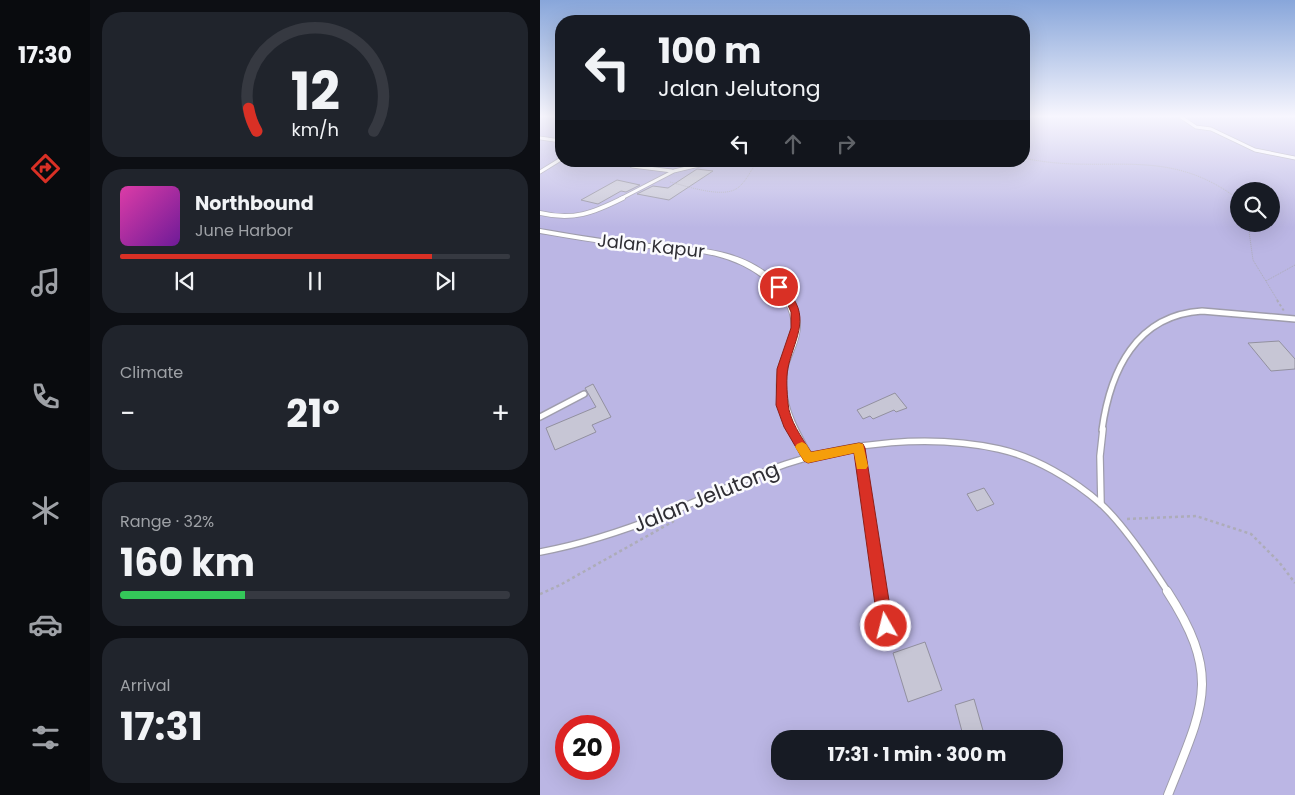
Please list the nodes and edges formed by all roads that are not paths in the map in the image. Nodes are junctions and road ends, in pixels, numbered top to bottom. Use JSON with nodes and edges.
{"nodes":[{"id":1,"x":1276,"y":154,"type":"edge"},
{"id":2,"x":1295,"y":158,"type":"edge"},
{"id":3,"x":555,"y":163,"type":"edge"},
{"id":4,"x":640,"y":167,"type":"edge"},
{"id":5,"x":685,"y":167,"type":"edge"},
{"id":6,"x":672,"y":171,"type":"junction"},
{"id":7,"x":540,"y":172,"type":"edge"},
{"id":8,"x":540,"y":213,"type":"edge"},
{"id":9,"x":540,"y":231,"type":"edge"},
{"id":10,"x":1292,"y":319,"type":"edge"},
{"id":11,"x":584,"y":394,"type":"dead end"},
{"id":12,"x":540,"y":417,"type":"edge"},
{"id":13,"x":859,"y":448,"type":"junction"},
{"id":14,"x":808,"y":458,"type":"junction"},
{"id":15,"x":1101,"y":504,"type":"junction"},
{"id":16,"x":540,"y":552,"type":"edge"},
{"id":17,"x":886,"y":626,"type":"dead end"},
{"id":18,"x":1168,"y":795,"type":"edge"}],
"edges":[{"from":1,"to":2,"type":"lane"},
{"from":3,"to":7,"type":"lane"},
{"from":4,"to":6,"type":"lane"},
{"from":5,"to":6,"type":"lane"},
{"from":6,"to":8,"type":"lane"},
{"from":9,"to":14,"type":"street","name":"Jalan Kapur"},
{"from":10,"to":15,"type":"lane"},
{"from":11,"to":12,"type":"lane"},
{"from":13,"to":14,"type":"lane","name":"Jalan Jelutong"},
{"from":13,"to":15,"type":"lane","name":"Jalan Jelutong"},
{"from":13,"to":17,"type":"lane"},
{"from":14,"to":16,"type":"lane","name":"Jalan Jelutong"},
{"from":15,"to":18,"type":"lane","name":"Jalan Jelutong"}]}
